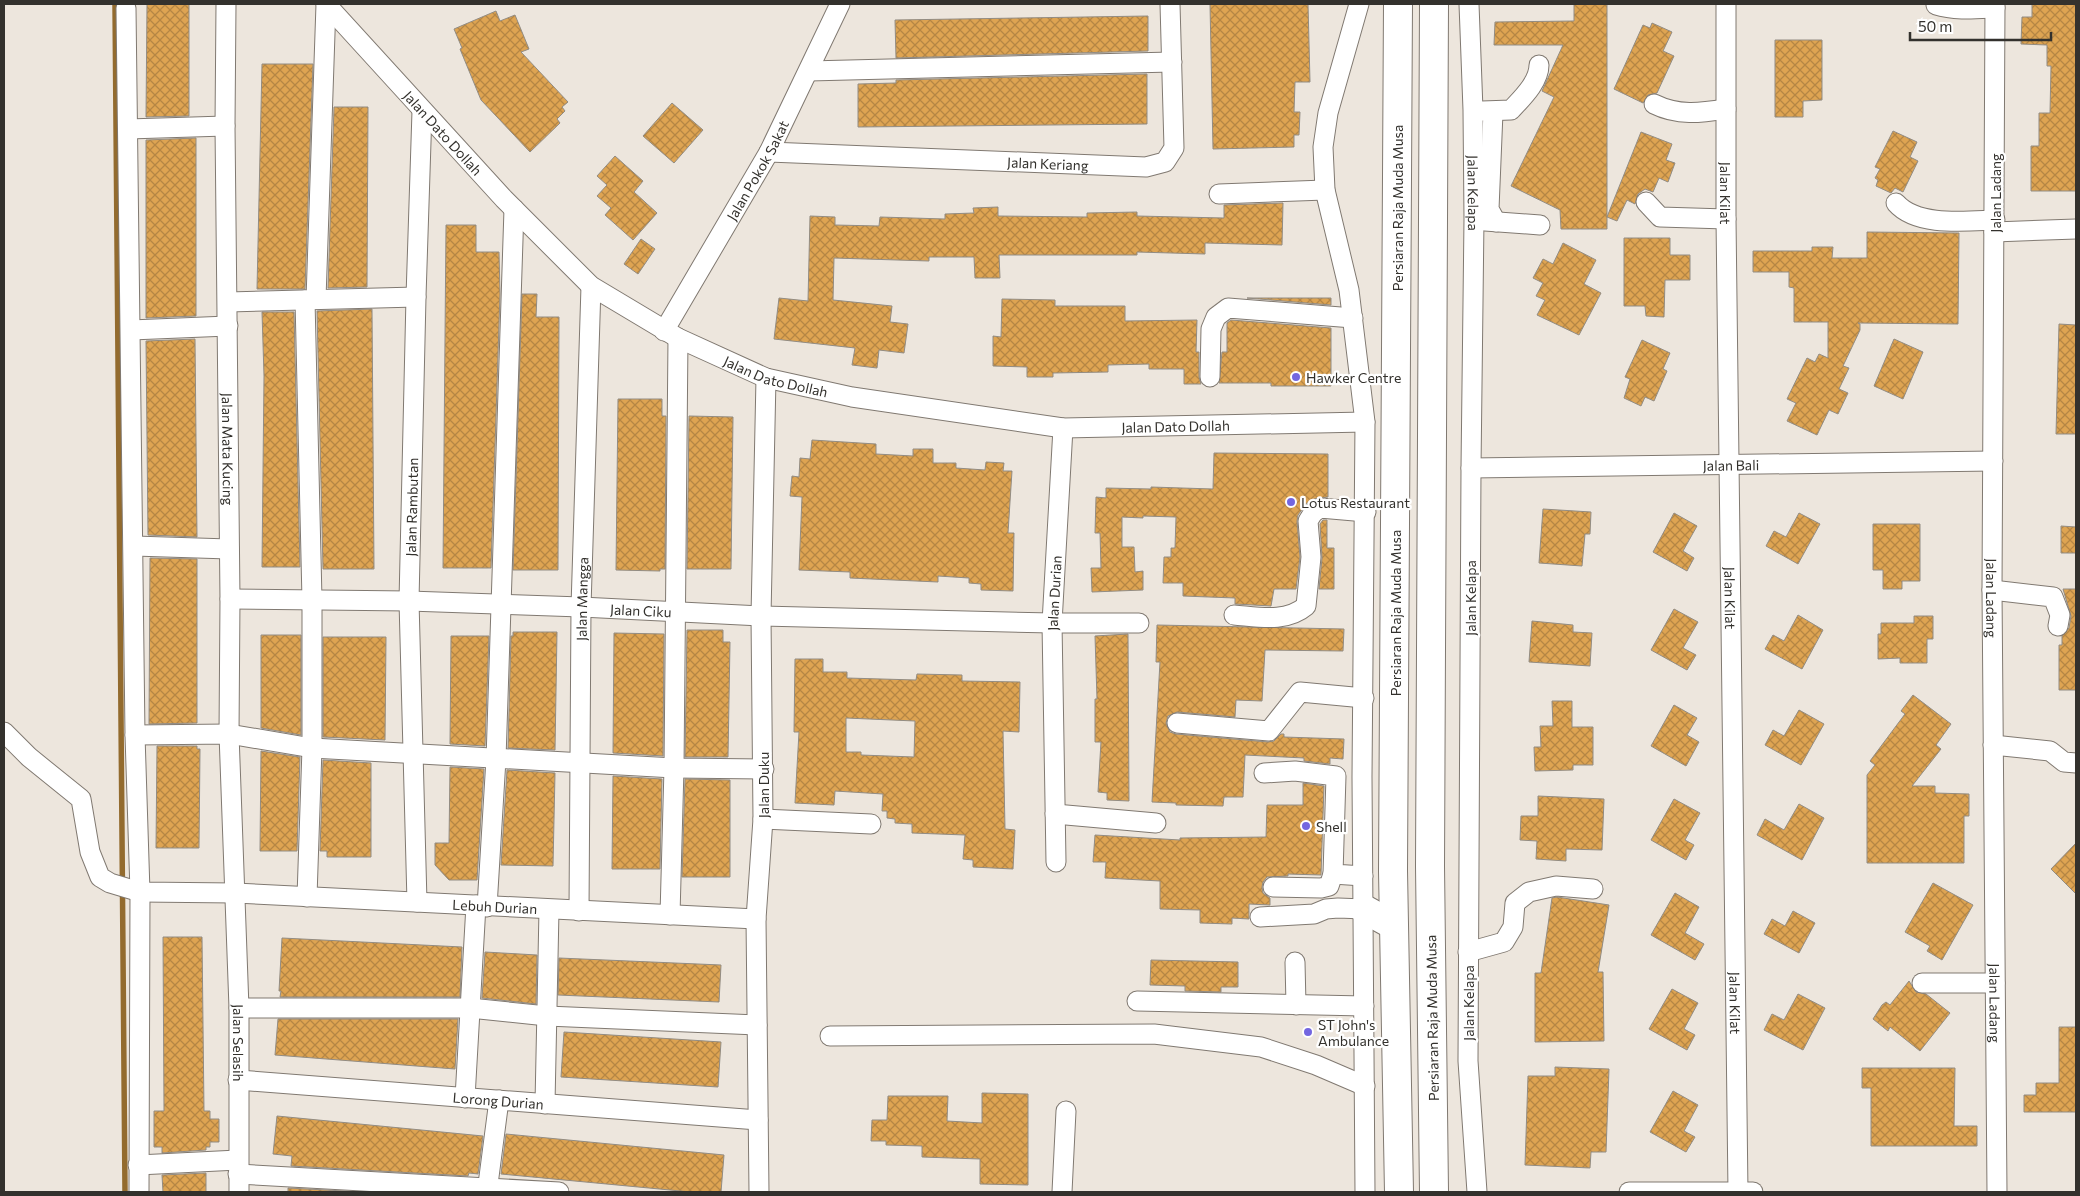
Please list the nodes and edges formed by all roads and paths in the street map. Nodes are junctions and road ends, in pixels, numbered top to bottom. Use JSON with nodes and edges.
{"nodes":[{"id":1,"x":226,"y":4,"type":"edge"},
{"id":2,"x":326,"y":4,"type":"edge"},
{"id":3,"x":840,"y":4,"type":"edge"},
{"id":4,"x":1170,"y":4,"type":"edge"},
{"id":5,"x":1359,"y":4,"type":"edge"},
{"id":6,"x":1398,"y":4,"type":"edge"},
{"id":7,"x":1434,"y":4,"type":"edge"},
{"id":8,"x":1469,"y":4,"type":"edge"},
{"id":9,"x":1726,"y":4,"type":"edge"},
{"id":10,"x":1936,"y":5,"type":"edge"},
{"id":11,"x":1995,"y":6,"type":"edge"},
{"id":12,"x":126,"y":8,"type":"dead end"},
{"id":13,"x":1172,"y":62,"type":"junction"},
{"id":14,"x":1539,"y":64,"type":"dead end"},
{"id":15,"x":809,"y":71,"type":"junction"},
{"id":16,"x":1654,"y":104,"type":"dead end"},
{"id":17,"x":1726,"y":109,"type":"junction"},
{"id":18,"x":1473,"y":110,"type":"junction"},
{"id":19,"x":422,"y":111,"type":"junction"},
{"id":20,"x":1493,"y":112,"type":"junction"},
{"id":21,"x":225,"y":126,"type":"junction"},
{"id":22,"x":128,"y":128,"type":"junction"},
{"id":23,"x":769,"y":152,"type":"junction"},
{"id":24,"x":1325,"y":190,"type":"junction"},
{"id":25,"x":1218,"y":194,"type":"dead end"},
{"id":26,"x":1646,"y":202,"type":"dead end"},
{"id":27,"x":1896,"y":203,"type":"dead end"},
{"id":28,"x":514,"y":209,"type":"junction"},
{"id":29,"x":1474,"y":219,"type":"junction"},
{"id":30,"x":1726,"y":219,"type":"junction"},
{"id":31,"x":1496,"y":222,"type":"junction"},
{"id":32,"x":1540,"y":225,"type":"dead end"},
{"id":33,"x":1995,"y":226,"type":"junction"},
{"id":34,"x":2076,"y":229,"type":"edge"},
{"id":35,"x":591,"y":286,"type":"junction"},
{"id":36,"x":416,"y":297,"type":"junction"},
{"id":37,"x":310,"y":299,"type":"junction"},
{"id":38,"x":228,"y":302,"type":"junction"},
{"id":39,"x":1353,"y":318,"type":"junction"},
{"id":40,"x":228,"y":326,"type":"junction"},
{"id":41,"x":131,"y":330,"type":"junction"},
{"id":42,"x":671,"y":334,"type":"junction"},
{"id":43,"x":1210,"y":376,"type":"dead end"},
{"id":44,"x":766,"y":378,"type":"junction"},
{"id":45,"x":1365,"y":422,"type":"junction"},
{"id":46,"x":1064,"y":428,"type":"junction"},
{"id":47,"x":1992,"y":461,"type":"junction"},
{"id":48,"x":1729,"y":464,"type":"junction"},
{"id":49,"x":1470,"y":468,"type":"junction"},
{"id":50,"x":1366,"y":512,"type":"junction"},
{"id":51,"x":134,"y":546,"type":"junction"},
{"id":52,"x":229,"y":549,"type":"junction"},
{"id":53,"x":1992,"y":590,"type":"junction"},
{"id":54,"x":230,"y":600,"type":"junction"},
{"id":55,"x":312,"y":600,"type":"junction"},
{"id":56,"x":409,"y":601,"type":"junction"},
{"id":57,"x":501,"y":604,"type":"junction"},
{"id":58,"x":581,"y":607,"type":"junction"},
{"id":59,"x":675,"y":611,"type":"junction"},
{"id":60,"x":1234,"y":615,"type":"dead end"},
{"id":61,"x":761,"y":616,"type":"junction"},
{"id":62,"x":1052,"y":623,"type":"junction"},
{"id":63,"x":1140,"y":623,"type":"dead end"},
{"id":64,"x":2058,"y":626,"type":"dead end"},
{"id":65,"x":1364,"y":698,"type":"junction"},
{"id":66,"x":1177,"y":723,"type":"dead end"},
{"id":67,"x":4,"y":732,"type":"edge"},
{"id":68,"x":228,"y":734,"type":"junction"},
{"id":69,"x":135,"y":735,"type":"junction"},
{"id":70,"x":1993,"y":745,"type":"junction"},
{"id":71,"x":312,"y":748,"type":"junction"},
{"id":72,"x":414,"y":753,"type":"junction"},
{"id":73,"x":496,"y":759,"type":"junction"},
{"id":74,"x":581,"y":762,"type":"junction"},
{"id":75,"x":2076,"y":763,"type":"edge"},
{"id":76,"x":674,"y":768,"type":"junction"},
{"id":77,"x":764,"y":769,"type":"junction"},
{"id":78,"x":1264,"y":773,"type":"dead end"},
{"id":79,"x":1336,"y":776,"type":"junction"},
{"id":80,"x":1362,"y":777,"type":"junction"},
{"id":81,"x":1056,"y":814,"type":"junction"},
{"id":82,"x":763,"y":819,"type":"junction"},
{"id":83,"x":1156,"y":823,"type":"dead end"},
{"id":84,"x":871,"y":824,"type":"dead end"},
{"id":85,"x":1056,"y":862,"type":"dead end"},
{"id":86,"x":1333,"y":874,"type":"junction"},
{"id":87,"x":1363,"y":876,"type":"junction"},
{"id":88,"x":125,"y":887,"type":"junction"},
{"id":89,"x":1273,"y":887,"type":"dead end"},
{"id":90,"x":1593,"y":889,"type":"dead end"},
{"id":91,"x":235,"y":893,"type":"junction"},
{"id":92,"x":307,"y":897,"type":"junction"},
{"id":93,"x":417,"y":902,"type":"junction"},
{"id":94,"x":481,"y":906,"type":"junction"},
{"id":95,"x":549,"y":910,"type":"junction"},
{"id":96,"x":1364,"y":910,"type":"junction"},
{"id":97,"x":579,"y":911,"type":"junction"},
{"id":98,"x":670,"y":915,"type":"junction"},
{"id":99,"x":1260,"y":917,"type":"dead end"},
{"id":100,"x":756,"y":920,"type":"junction"},
{"id":101,"x":1393,"y":925,"type":"junction"},
{"id":102,"x":1468,"y":952,"type":"junction"},
{"id":103,"x":1295,"y":962,"type":"dead end"},
{"id":104,"x":1922,"y":983,"type":"dead end"},
{"id":105,"x":1995,"y":983,"type":"junction"},
{"id":106,"x":1137,"y":1001,"type":"dead end"},
{"id":107,"x":1296,"y":1005,"type":"junction"},
{"id":108,"x":1364,"y":1006,"type":"junction"},
{"id":109,"x":238,"y":1008,"type":"junction"},
{"id":110,"x":470,"y":1008,"type":"junction"},
{"id":111,"x":546,"y":1016,"type":"junction"},
{"id":112,"x":757,"y":1025,"type":"junction"},
{"id":113,"x":830,"y":1036,"type":"dead end"},
{"id":114,"x":238,"y":1080,"type":"junction"},
{"id":115,"x":1365,"y":1086,"type":"junction"},
{"id":116,"x":465,"y":1098,"type":"junction"},
{"id":117,"x":499,"y":1100,"type":"junction"},
{"id":118,"x":545,"y":1104,"type":"junction"},
{"id":119,"x":1066,"y":1111,"type":"dead end"},
{"id":120,"x":758,"y":1120,"type":"junction"},
{"id":121,"x":138,"y":1165,"type":"junction"},
{"id":122,"x":238,"y":1175,"type":"edge"},
{"id":123,"x":487,"y":1190,"type":"edge"},
{"id":124,"x":139,"y":1192,"type":"edge"},
{"id":125,"x":559,"y":1192,"type":"edge"},
{"id":126,"x":759,"y":1192,"type":"edge"},
{"id":127,"x":1062,"y":1192,"type":"edge"},
{"id":128,"x":1366,"y":1192,"type":"edge"},
{"id":129,"x":1399,"y":1192,"type":"edge"},
{"id":130,"x":1434,"y":1192,"type":"edge"},
{"id":131,"x":1477,"y":1192,"type":"edge"},
{"id":132,"x":1629,"y":1192,"type":"edge"},
{"id":133,"x":1738,"y":1192,"type":"edge"},
{"id":134,"x":1754,"y":1192,"type":"edge"},
{"id":135,"x":1997,"y":1192,"type":"edge"}],
"edges":[{"from":1,"to":21,"type":"street","name":"Jalan Mata Kucing"},
{"from":2,"to":19,"type":"street","name":"Jalan Dato Dollah"},
{"from":2,"to":37,"type":"street"},
{"from":3,"to":15,"type":"street","name":"Jalan Pokok Sakat"},
{"from":4,"to":13,"type":"street","name":"Jalan Keriang"},
{"from":5,"to":24,"type":"street"},
{"from":6,"to":101,"type":"highway","name":"Persiaran Raja Muda Musa"},
{"from":7,"to":130,"type":"highway","name":"Persiaran Raja Muda Musa"},
{"from":8,"to":18,"type":"street","name":"Jalan Kelapa"},
{"from":9,"to":17,"type":"street","name":"Jalan Kilat"},
{"from":10,"to":11,"type":"street"},
{"from":11,"to":33,"type":"street","name":"Jalan Ladang"},
{"from":12,"to":22,"type":"street"},
{"from":13,"to":15,"type":"street"},
{"from":13,"to":23,"type":"street","name":"Jalan Keriang"},
{"from":14,"to":20,"type":"street"},
{"from":15,"to":23,"type":"street","name":"Jalan Pokok Sakat"},
{"from":16,"to":17,"type":"street"},
{"from":17,"to":30,"type":"street","name":"Jalan Kilat"},
{"from":18,"to":20,"type":"street"},
{"from":18,"to":29,"type":"street","name":"Jalan Kelapa"},
{"from":19,"to":28,"type":"street","name":"Jalan Dato Dollah"},
{"from":19,"to":36,"type":"street","name":"Jalan Rambutan"},
{"from":20,"to":31,"type":"street"},
{"from":21,"to":22,"type":"street"},
{"from":21,"to":38,"type":"street","name":"Jalan Mata Kucing"},
{"from":22,"to":41,"type":"street"},
{"from":23,"to":42,"type":"street","name":"Jalan Pokok Sakat"},
{"from":24,"to":25,"type":"street"},
{"from":24,"to":39,"type":"street"},
{"from":26,"to":30,"type":"street"},
{"from":27,"to":33,"type":"street"},
{"from":28,"to":35,"type":"street","name":"Jalan Dato Dollah"},
{"from":28,"to":57,"type":"street"},
{"from":29,"to":31,"type":"street"},
{"from":29,"to":49,"type":"street","name":"Jalan Kelapa"},
{"from":30,"to":48,"type":"street","name":"Jalan Kilat"},
{"from":31,"to":32,"type":"street"},
{"from":33,"to":34,"type":"street"},
{"from":33,"to":47,"type":"street","name":"Jalan Ladang"},
{"from":35,"to":42,"type":"street","name":"Jalan Dato Dollah"},
{"from":35,"to":58,"type":"street","name":"Jalan Mangga"},
{"from":36,"to":37,"type":"street"},
{"from":36,"to":56,"type":"street","name":"Jalan Rambutan"},
{"from":37,"to":38,"type":"street"},
{"from":37,"to":55,"type":"street"},
{"from":38,"to":40,"type":"street","name":"Jalan Mata Kucing"},
{"from":39,"to":43,"type":"street"},
{"from":39,"to":45,"type":"street"},
{"from":40,"to":41,"type":"street"},
{"from":40,"to":52,"type":"street","name":"Jalan Mata Kucing"},
{"from":41,"to":51,"type":"street"},
{"from":42,"to":44,"type":"street","name":"Jalan Dato Dollah"},
{"from":42,"to":59,"type":"street"},
{"from":44,"to":46,"type":"street","name":"Jalan Dato Dollah"},
{"from":44,"to":61,"type":"street","name":"Jalan Duku"},
{"from":45,"to":46,"type":"street","name":"Jalan Dato Dollah"},
{"from":45,"to":50,"type":"street"},
{"from":46,"to":62,"type":"street","name":"Jalan Durian"},
{"from":47,"to":48,"type":"street","name":"Jalan Bali"},
{"from":47,"to":53,"type":"street","name":"Jalan Ladang"},
{"from":48,"to":49,"type":"street","name":"Jalan Bali"},
{"from":48,"to":133,"type":"street","name":"Jalan Kilat"},
{"from":49,"to":102,"type":"street","name":"Jalan Kelapa"},
{"from":50,"to":60,"type":"street"},
{"from":50,"to":65,"type":"street"},
{"from":51,"to":52,"type":"street"},
{"from":51,"to":69,"type":"street"},
{"from":52,"to":54,"type":"street","name":"Jalan Mata Kucing"},
{"from":53,"to":64,"type":"street"},
{"from":53,"to":70,"type":"street","name":"Jalan Ladang"},
{"from":54,"to":55,"type":"street","name":"Jalan Ciku"},
{"from":54,"to":68,"type":"street","name":"Jalan Mata Kucing"},
{"from":55,"to":56,"type":"street","name":"Jalan Ciku"},
{"from":55,"to":71,"type":"street"},
{"from":56,"to":57,"type":"street","name":"Jalan Ciku"},
{"from":56,"to":72,"type":"street","name":"Jalan Rambutan"},
{"from":57,"to":58,"type":"street","name":"Jalan Ciku"},
{"from":57,"to":73,"type":"street"},
{"from":58,"to":59,"type":"street","name":"Jalan Ciku"},
{"from":58,"to":74,"type":"street","name":"Jalan Mangga"},
{"from":59,"to":61,"type":"street","name":"Jalan Ciku"},
{"from":59,"to":76,"type":"street"},
{"from":61,"to":62,"type":"street","name":"Jalan Ciku"},
{"from":61,"to":77,"type":"street","name":"Jalan Duku"},
{"from":62,"to":63,"type":"street","name":"Jalan Ciku"},
{"from":62,"to":81,"type":"street","name":"Jalan Durian"},
{"from":65,"to":66,"type":"street"},
{"from":65,"to":80,"type":"street"},
{"from":67,"to":88,"type":"street"},
{"from":68,"to":69,"type":"street"},
{"from":68,"to":71,"type":"street"},
{"from":68,"to":91,"type":"street","name":"Jalan Mata Kucing"},
{"from":69,"to":88,"type":"street"},
{"from":70,"to":75,"type":"street"},
{"from":70,"to":105,"type":"street","name":"Jalan Ladang"},
{"from":71,"to":72,"type":"street"},
{"from":71,"to":92,"type":"street"},
{"from":72,"to":73,"type":"street"},
{"from":72,"to":93,"type":"street","name":"Jalan Rambutan"},
{"from":73,"to":74,"type":"street"},
{"from":73,"to":94,"type":"street"},
{"from":74,"to":76,"type":"street"},
{"from":74,"to":97,"type":"street","name":"Jalan Mangga"},
{"from":76,"to":77,"type":"street"},
{"from":76,"to":98,"type":"street"},
{"from":77,"to":82,"type":"street","name":"Jalan Duku"},
{"from":78,"to":79,"type":"street"},
{"from":79,"to":80,"type":"street"},
{"from":79,"to":86,"type":"street"},
{"from":80,"to":87,"type":"street"},
{"from":81,"to":83,"type":"street"},
{"from":81,"to":85,"type":"street","name":"Jalan Durian"},
{"from":82,"to":84,"type":"street"},
{"from":82,"to":100,"type":"street","name":"Jalan Duku"},
{"from":86,"to":87,"type":"street"},
{"from":86,"to":89,"type":"street"},
{"from":87,"to":96,"type":"street"},
{"from":88,"to":91,"type":"street","name":"Lebuh Durian"},
{"from":88,"to":121,"type":"street"},
{"from":90,"to":102,"type":"street"},
{"from":91,"to":92,"type":"street","name":"Lebuh Durian"},
{"from":91,"to":109,"type":"street","name":"Jalan Selasih"},
{"from":92,"to":93,"type":"street","name":"Lebuh Durian"},
{"from":93,"to":94,"type":"street","name":"Lebuh Durian"},
{"from":94,"to":95,"type":"street","name":"Lebuh Durian"},
{"from":94,"to":110,"type":"street"},
{"from":95,"to":97,"type":"street","name":"Lebuh Durian"},
{"from":95,"to":111,"type":"street"},
{"from":96,"to":99,"type":"street"},
{"from":96,"to":101,"type":"highway"},
{"from":96,"to":108,"type":"street"},
{"from":97,"to":98,"type":"street","name":"Lebuh Durian"},
{"from":98,"to":100,"type":"street","name":"Lebuh Durian"},
{"from":100,"to":112,"type":"street","name":"Jalan Duku"},
{"from":101,"to":129,"type":"highway","name":"Persiaran Raja Muda Musa"},
{"from":102,"to":131,"type":"street","name":"Jalan Kelapa"},
{"from":103,"to":107,"type":"street"},
{"from":104,"to":105,"type":"street"},
{"from":105,"to":135,"type":"street","name":"Jalan Ladang"},
{"from":106,"to":107,"type":"street"},
{"from":107,"to":108,"type":"street"},
{"from":108,"to":115,"type":"street"},
{"from":109,"to":110,"type":"street"},
{"from":109,"to":114,"type":"street","name":"Jalan Selasih"},
{"from":110,"to":111,"type":"street"},
{"from":110,"to":116,"type":"street"},
{"from":111,"to":112,"type":"street"},
{"from":111,"to":118,"type":"street"},
{"from":112,"to":120,"type":"street","name":"Jalan Duku"},
{"from":113,"to":115,"type":"street"},
{"from":114,"to":116,"type":"street","name":"Lorong Durian"},
{"from":114,"to":122,"type":"street","name":"Jalan Selasih"},
{"from":115,"to":128,"type":"street"},
{"from":116,"to":117,"type":"street","name":"Lorong Durian"},
{"from":117,"to":118,"type":"street","name":"Lorong Durian"},
{"from":117,"to":123,"type":"street"},
{"from":118,"to":120,"type":"street","name":"Lorong Durian"},
{"from":119,"to":127,"type":"street"},
{"from":120,"to":126,"type":"street","name":"Jalan Duku"},
{"from":121,"to":122,"type":"street"},
{"from":121,"to":124,"type":"street"},
{"from":122,"to":123,"type":"street"},
{"from":123,"to":125,"type":"street"},
{"from":132,"to":133,"type":"street"},
{"from":133,"to":134,"type":"street"}]}
